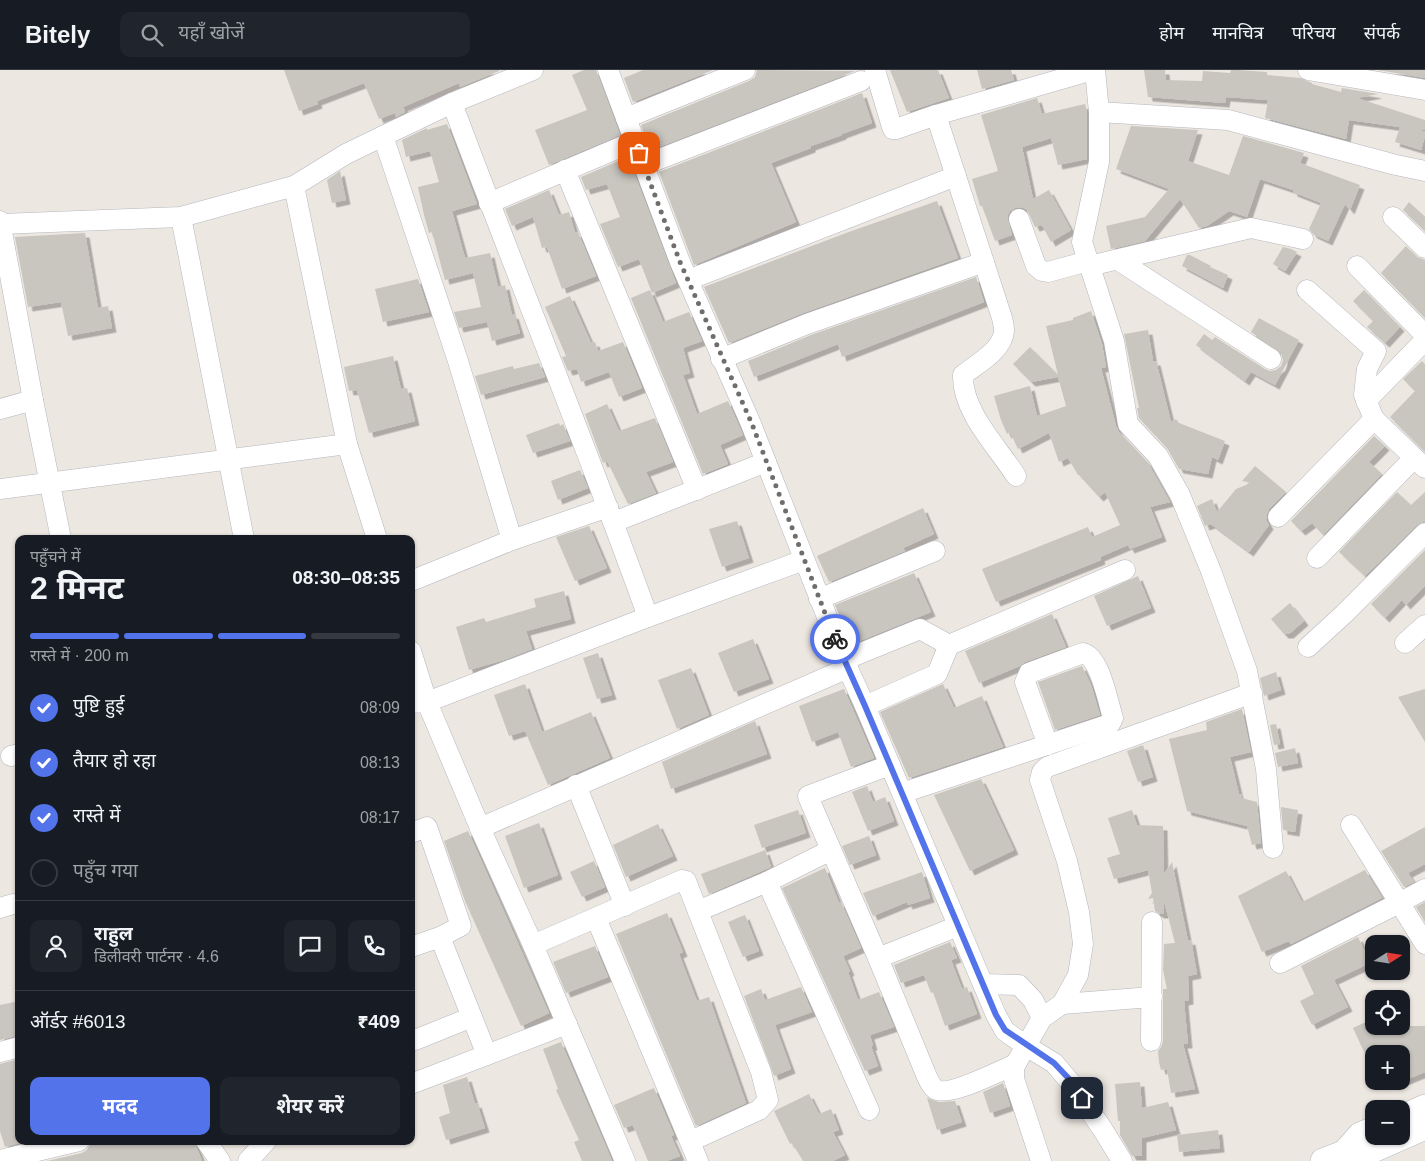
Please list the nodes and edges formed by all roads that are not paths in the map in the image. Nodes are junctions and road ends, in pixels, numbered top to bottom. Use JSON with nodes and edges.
{"nodes":[{"id":1,"x":533,"y":70,"type":"edge"},
{"id":2,"x":608,"y":70,"type":"edge"},
{"id":3,"x":745,"y":70,"type":"edge"},
{"id":4,"x":1094,"y":70,"type":"edge"},
{"id":5,"x":1308,"y":70,"type":"edge"},
{"id":6,"x":868,"y":76,"type":"edge"},
{"id":7,"x":1401,"y":78,"type":"edge"},
{"id":8,"x":1425,"y":90,"type":"edge"},
{"id":9,"x":452,"y":103,"type":"junction"},
{"id":10,"x":1099,"y":112,"type":"junction"},
{"id":11,"x":936,"y":115,"type":"junction"},
{"id":12,"x":626,"y":118,"type":"junction"},
{"id":13,"x":383,"y":136,"type":"junction"},
{"id":14,"x":635,"y":141,"type":"junction"},
{"id":15,"x":644,"y":165,"type":"junction"},
{"id":16,"x":565,"y":170,"type":"junction"},
{"id":17,"x":1425,"y":171,"type":"edge"},
{"id":18,"x":956,"y":176,"type":"junction"},
{"id":19,"x":294,"y":186,"type":"junction"},
{"id":20,"x":489,"y":203,"type":"junction"},
{"id":21,"x":181,"y":217,"type":"junction"},
{"id":22,"x":1393,"y":217,"type":"dead end"},
{"id":23,"x":1019,"y":219,"type":"dead end"},
{"id":24,"x":0,"y":223,"type":"edge"},
{"id":25,"x":1303,"y":239,"type":"dead end"},
{"id":26,"x":1425,"y":248,"type":"edge"},
{"id":27,"x":1118,"y":260,"type":"junction"},
{"id":28,"x":984,"y":262,"type":"junction"},
{"id":29,"x":1088,"y":264,"type":"junction"},
{"id":30,"x":1357,"y":266,"type":"dead end"},
{"id":31,"x":688,"y":280,"type":"junction"},
{"id":32,"x":1307,"y":290,"type":"dead end"},
{"id":33,"x":1425,"y":336,"type":"edge"},
{"id":34,"x":1425,"y":340,"type":"edge"},
{"id":35,"x":721,"y":359,"type":"junction"},
{"id":36,"x":1271,"y":359,"type":"dead end"},
{"id":37,"x":33,"y":400,"type":"junction"},
{"id":38,"x":1366,"y":401,"type":"junction"},
{"id":39,"x":0,"y":409,"type":"edge"},
{"id":40,"x":1374,"y":419,"type":"junction"},
{"id":41,"x":347,"y":444,"type":"junction"},
{"id":42,"x":229,"y":460,"type":"junction"},
{"id":43,"x":766,"y":462,"type":"junction"},
{"id":44,"x":1420,"y":463,"type":"edge"},
{"id":45,"x":1016,"y":476,"type":"dead end"},
{"id":46,"x":50,"y":484,"type":"junction"},
{"id":47,"x":0,"y":489,"type":"edge"},
{"id":48,"x":697,"y":490,"type":"junction"},
{"id":49,"x":611,"y":514,"type":"junction"},
{"id":50,"x":1278,"y":517,"type":"dead end"},
{"id":51,"x":1425,"y":533,"type":"edge"},
{"id":52,"x":60,"y":535,"type":"edge"},
{"id":53,"x":243,"y":535,"type":"edge"},
{"id":54,"x":376,"y":535,"type":"edge"},
{"id":55,"x":512,"y":540,"type":"junction"},
{"id":56,"x":935,"y":551,"type":"dead end"},
{"id":57,"x":1317,"y":558,"type":"dead end"},
{"id":58,"x":804,"y":560,"type":"junction"},
{"id":59,"x":1125,"y":570,"type":"dead end"},
{"id":60,"x":415,"y":579,"type":"edge"},
{"id":61,"x":819,"y":599,"type":"junction"},
{"id":62,"x":648,"y":617,"type":"junction"},
{"id":63,"x":1425,"y":625,"type":"edge"},
{"id":64,"x":1405,"y":643,"type":"dead end"},
{"id":65,"x":949,"y":645,"type":"junction"},
{"id":66,"x":1308,"y":646,"type":"dead end"},
{"id":67,"x":846,"y":664,"type":"junction"},
{"id":68,"x":415,"y":677,"type":"edge"},
{"id":69,"x":1252,"y":693,"type":"junction"},
{"id":70,"x":419,"y":703,"type":"edge"},
{"id":71,"x":865,"y":706,"type":"junction"},
{"id":72,"x":1048,"y":744,"type":"junction"},
{"id":73,"x":890,"y":765,"type":"junction"},
{"id":74,"x":576,"y":785,"type":"junction"},
{"id":75,"x":902,"y":793,"type":"junction"},
{"id":76,"x":1351,"y":826,"type":"dead end"},
{"id":77,"x":480,"y":828,"type":"junction"},
{"id":78,"x":415,"y":832,"type":"edge"},
{"id":79,"x":1272,"y":848,"type":"dead end"},
{"id":80,"x":831,"y":850,"type":"junction"},
{"id":81,"x":767,"y":882,"type":"junction"},
{"id":82,"x":1425,"y":889,"type":"edge"},
{"id":83,"x":1399,"y":903,"type":"junction"},
{"id":84,"x":625,"y":906,"type":"junction"},
{"id":85,"x":698,"y":911,"type":"junction"},
{"id":86,"x":596,"y":918,"type":"junction"},
{"id":87,"x":1152,"y":922,"type":"dead end"},
{"id":88,"x":958,"y":926,"type":"junction"},
{"id":89,"x":440,"y":937,"type":"junction"},
{"id":90,"x":1425,"y":944,"type":"edge"},
{"id":91,"x":533,"y":945,"type":"junction"},
{"id":92,"x":415,"y":946,"type":"edge"},
{"id":93,"x":878,"y":958,"type":"junction"},
{"id":94,"x":1280,"y":963,"type":"dead end"},
{"id":95,"x":982,"y":984,"type":"junction"},
{"id":96,"x":1152,"y":998,"type":"junction"},
{"id":97,"x":1062,"y":1004,"type":"junction"},
{"id":98,"x":472,"y":1017,"type":"junction"},
{"id":99,"x":1042,"y":1018,"type":"junction"},
{"id":100,"x":567,"y":1024,"type":"junction"},
{"id":101,"x":415,"y":1040,"type":"dead end"},
{"id":102,"x":1151,"y":1041,"type":"dead end"},
{"id":103,"x":1026,"y":1046,"type":"junction"},
{"id":104,"x":15,"y":1048,"type":"edge"},
{"id":105,"x":0,"y":1052,"type":"edge"},
{"id":106,"x":487,"y":1055,"type":"junction"},
{"id":107,"x":1016,"y":1064,"type":"junction"},
{"id":108,"x":415,"y":1082,"type":"edge"},
{"id":109,"x":1425,"y":1108,"type":"edge"},
{"id":110,"x":869,"y":1110,"type":"dead end"},
{"id":111,"x":1410,"y":1114,"type":"edge"},
{"id":112,"x":1425,"y":1127,"type":"edge"},
{"id":113,"x":1365,"y":1133,"type":"edge"},
{"id":114,"x":691,"y":1141,"type":"junction"},
{"id":115,"x":62,"y":1145,"type":"edge"},
{"id":116,"x":209,"y":1145,"type":"edge"},
{"id":117,"x":262,"y":1145,"type":"edge"},
{"id":118,"x":1337,"y":1158,"type":"edge"},
{"id":119,"x":0,"y":1160,"type":"edge"},
{"id":120,"x":220,"y":1161,"type":"edge"},
{"id":121,"x":248,"y":1161,"type":"edge"},
{"id":122,"x":624,"y":1161,"type":"edge"},
{"id":123,"x":698,"y":1161,"type":"edge"},
{"id":124,"x":1040,"y":1161,"type":"edge"},
{"id":125,"x":1122,"y":1161,"type":"edge"}],
"edges":[{"from":1,"to":9,"type":"street"},
{"from":2,"to":12,"type":"street"},
{"from":3,"to":12,"type":"street"},
{"from":4,"to":10,"type":"street"},
{"from":4,"to":11,"type":"street"},
{"from":5,"to":7,"type":"street"},
{"from":6,"to":11,"type":"street"},
{"from":6,"to":15,"type":"street"},
{"from":7,"to":8,"type":"street"},
{"from":9,"to":13,"type":"street"},
{"from":9,"to":20,"type":"street"},
{"from":10,"to":17,"type":"street"},
{"from":10,"to":29,"type":"street"},
{"from":11,"to":18,"type":"street"},
{"from":12,"to":14,"type":"street"},
{"from":13,"to":19,"type":"street"},
{"from":13,"to":55,"type":"street"},
{"from":14,"to":15,"type":"street"},
{"from":14,"to":16,"type":"street"},
{"from":15,"to":31,"type":"street"},
{"from":16,"to":20,"type":"street"},
{"from":16,"to":48,"type":"street"},
{"from":18,"to":28,"type":"street"},
{"from":18,"to":31,"type":"street"},
{"from":19,"to":21,"type":"street"},
{"from":19,"to":41,"type":"street"},
{"from":20,"to":49,"type":"street"},
{"from":21,"to":24,"type":"street"},
{"from":21,"to":42,"type":"street"},
{"from":22,"to":26,"type":"street"},
{"from":23,"to":29,"type":"street"},
{"from":24,"to":37,"type":"street"},
{"from":25,"to":27,"type":"street"},
{"from":27,"to":29,"type":"street"},
{"from":27,"to":36,"type":"street"},
{"from":28,"to":35,"type":"street"},
{"from":28,"to":45,"type":"street"},
{"from":29,"to":69,"type":"street"},
{"from":30,"to":33,"type":"street"},
{"from":31,"to":35,"type":"street"},
{"from":32,"to":38,"type":"street"},
{"from":34,"to":38,"type":"street"},
{"from":35,"to":43,"type":"street"},
{"from":37,"to":39,"type":"street"},
{"from":37,"to":46,"type":"street"},
{"from":38,"to":40,"type":"street"},
{"from":40,"to":44,"type":"street"},
{"from":40,"to":50,"type":"street"},
{"from":41,"to":42,"type":"street"},
{"from":41,"to":54,"type":"street"},
{"from":42,"to":46,"type":"street"},
{"from":42,"to":53,"type":"street"},
{"from":43,"to":48,"type":"street"},
{"from":43,"to":58,"type":"street"},
{"from":44,"to":57,"type":"street"},
{"from":46,"to":47,"type":"street"},
{"from":46,"to":52,"type":"street"},
{"from":48,"to":49,"type":"street"},
{"from":49,"to":55,"type":"street"},
{"from":49,"to":62,"type":"street"},
{"from":51,"to":66,"type":"street"},
{"from":55,"to":60,"type":"street"},
{"from":56,"to":61,"type":"street"},
{"from":58,"to":61,"type":"street"},
{"from":58,"to":62,"type":"street"},
{"from":59,"to":65,"type":"street"},
{"from":61,"to":67,"type":"street"},
{"from":62,"to":70,"type":"street"},
{"from":63,"to":64,"type":"street"},
{"from":65,"to":67,"type":"street"},
{"from":65,"to":71,"type":"street"},
{"from":67,"to":71,"type":"street"},
{"from":67,"to":74,"type":"street"},
{"from":68,"to":70,"type":"street"},
{"from":69,"to":79,"type":"street"},
{"from":69,"to":97,"type":"street"},
{"from":70,"to":77,"type":"street"},
{"from":71,"to":73,"type":"street"},
{"from":72,"to":72,"type":"street"},
{"from":72,"to":75,"type":"street"},
{"from":73,"to":75,"type":"street"},
{"from":73,"to":80,"type":"street"},
{"from":74,"to":77,"type":"street"},
{"from":74,"to":84,"type":"street"},
{"from":75,"to":88,"type":"street"},
{"from":76,"to":83,"type":"street"},
{"from":77,"to":91,"type":"street"},
{"from":78,"to":89,"type":"street"},
{"from":80,"to":81,"type":"street"},
{"from":80,"to":93,"type":"street"},
{"from":81,"to":85,"type":"street"},
{"from":81,"to":110,"type":"street"},
{"from":82,"to":83,"type":"street"},
{"from":83,"to":90,"type":"street"},
{"from":83,"to":94,"type":"street"},
{"from":84,"to":85,"type":"street"},
{"from":84,"to":86,"type":"street"},
{"from":85,"to":114,"type":"street"},
{"from":86,"to":91,"type":"street"},
{"from":86,"to":114,"type":"street"},
{"from":87,"to":96,"type":"street"},
{"from":88,"to":93,"type":"street"},
{"from":88,"to":95,"type":"street"},
{"from":89,"to":92,"type":"street"},
{"from":89,"to":98,"type":"street"},
{"from":91,"to":100,"type":"street"},
{"from":93,"to":107,"type":"street"},
{"from":95,"to":99,"type":"street"},
{"from":95,"to":103,"type":"street"},
{"from":96,"to":97,"type":"street"},
{"from":96,"to":102,"type":"street"},
{"from":97,"to":99,"type":"street"},
{"from":98,"to":101,"type":"street"},
{"from":98,"to":106,"type":"street"},
{"from":99,"to":103,"type":"street"},
{"from":100,"to":106,"type":"street"},
{"from":100,"to":122,"type":"street"},
{"from":103,"to":107,"type":"street"},
{"from":103,"to":125,"type":"street"},
{"from":104,"to":105,"type":"street"},
{"from":106,"to":108,"type":"street"},
{"from":107,"to":124,"type":"street"},
{"from":109,"to":111,"type":"street"},
{"from":112,"to":118,"type":"street"},
{"from":113,"to":118,"type":"street"},
{"from":114,"to":123,"type":"street"},
{"from":115,"to":119,"type":"street"},
{"from":116,"to":120,"type":"street"},
{"from":117,"to":121,"type":"street"}]}
